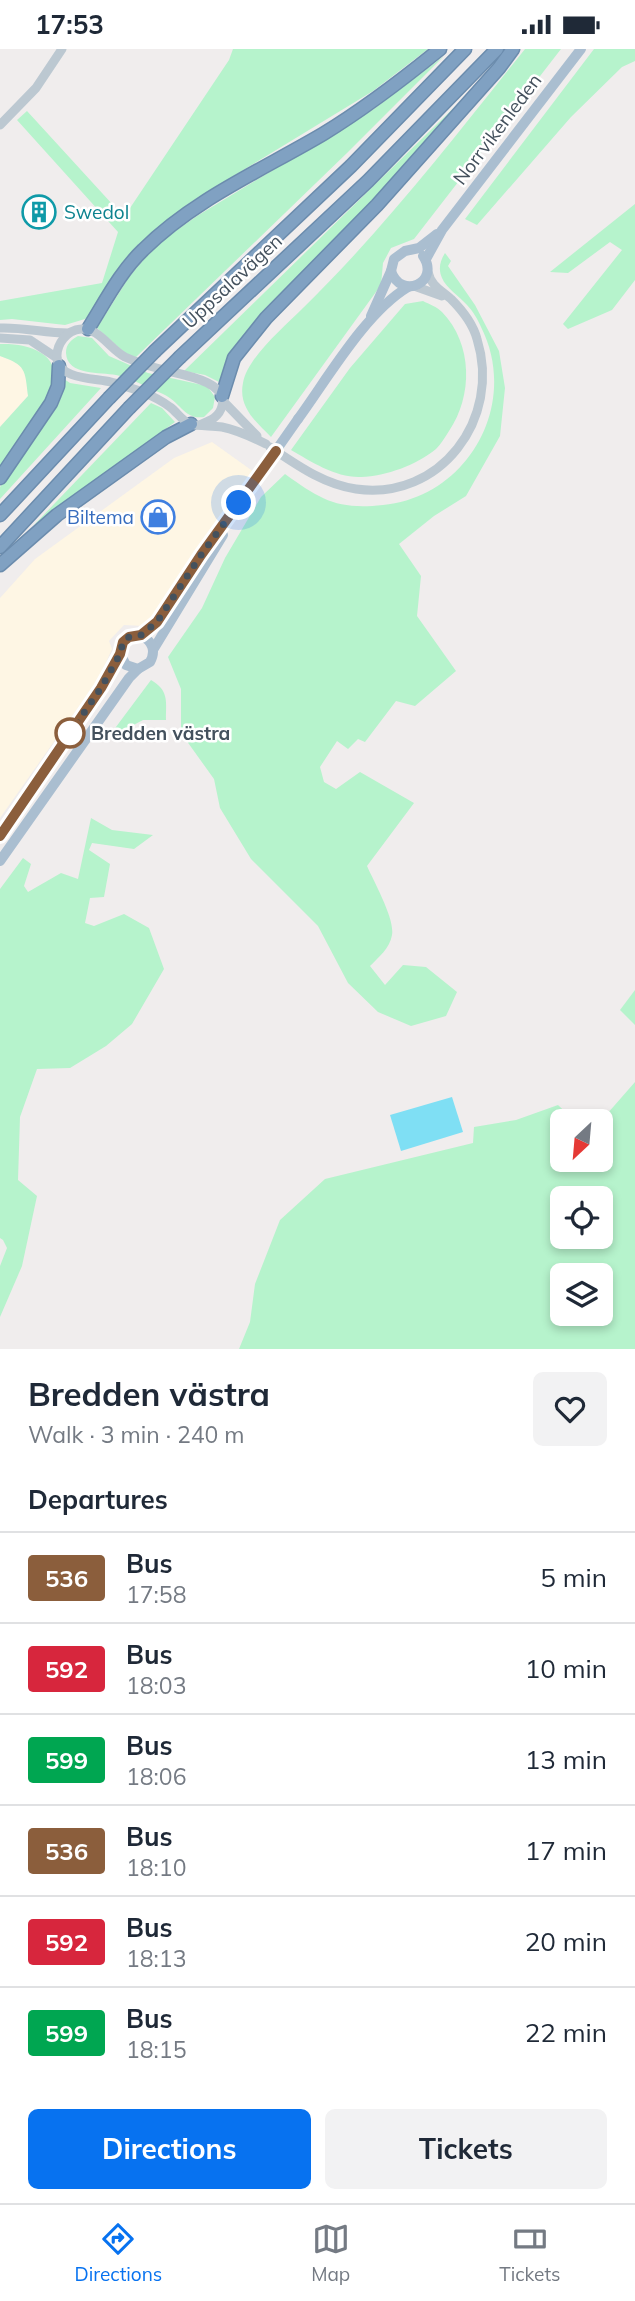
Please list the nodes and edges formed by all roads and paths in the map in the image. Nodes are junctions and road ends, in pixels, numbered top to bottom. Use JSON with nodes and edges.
{"nodes":[{"id":1,"x":62,"y":49,"type":"edge"},
{"id":2,"x":440,"y":49,"type":"edge"},
{"id":3,"x":465,"y":49,"type":"edge"},
{"id":4,"x":497,"y":49,"type":"edge"},
{"id":5,"x":513,"y":49,"type":"edge"},
{"id":6,"x":581,"y":49,"type":"edge"},
{"id":7,"x":0,"y":125,"type":"edge"},
{"id":8,"x":442,"y":230,"type":"junction"},
{"id":9,"x":411,"y":250,"type":"junction"},
{"id":10,"x":426,"y":259,"type":"junction"},
{"id":11,"x":391,"y":271,"type":"junction"},
{"id":12,"x":428,"y":272,"type":"junction"},
{"id":13,"x":411,"y":287,"type":"junction"},
{"id":14,"x":451,"y":299,"type":"junction"},
{"id":15,"x":369,"y":321,"type":"junction"},
{"id":16,"x":0,"y":328,"type":"edge"},
{"id":17,"x":88,"y":329,"type":"junction"},
{"id":18,"x":68,"y":333,"type":"junction"},
{"id":19,"x":0,"y":338,"type":"edge"},
{"id":20,"x":58,"y":362,"type":"junction"},
{"id":21,"x":223,"y":399,"type":"junction"},
{"id":22,"x":195,"y":425,"type":"junction"},
{"id":23,"x":266,"y":444,"type":"junction"},
{"id":24,"x":0,"y":478,"type":"edge"},
{"id":25,"x":254,"y":483,"type":"junction"},
{"id":26,"x":0,"y":515,"type":"edge"},
{"id":27,"x":0,"y":547,"type":"edge"},
{"id":28,"x":0,"y":565,"type":"edge"},
{"id":29,"x":141,"y":635,"type":"junction"},
{"id":30,"x":153,"y":650,"type":"junction"},
{"id":31,"x":120,"y":654,"type":"junction"},
{"id":32,"x":138,"y":669,"type":"junction"},
{"id":33,"x":3,"y":842,"type":"edge"},
{"id":34,"x":0,"y":860,"type":"edge"}],
"edges":[{"from":1,"to":7,"type":"street"},
{"from":2,"to":17,"type":"highway"},
{"from":3,"to":26,"type":"highway","name":"Uppsalavägen","bridge":true},
{"from":4,"to":27,"type":"highway","name":"Uppsalavägen","bridge":true},
{"from":5,"to":21,"type":"highway"},
{"from":6,"to":8,"type":"main road","name":"Norrvikenleden"},
{"from":8,"to":9,"type":"main road","name":"Norrvikenleden"},
{"from":8,"to":10,"type":"main road","name":"Norrvikenleden"},
{"from":9,"to":10,"type":"main road"},
{"from":9,"to":11,"type":"main road"},
{"from":10,"to":12,"type":"main road"},
{"from":11,"to":13,"type":"main road"},
{"from":11,"to":15,"type":"main road"},
{"from":12,"to":13,"type":"main road"},
{"from":12,"to":14,"type":"street"},
{"from":13,"to":14,"type":"street"},
{"from":13,"to":15,"type":"main road"},
{"from":14,"to":23,"type":"street"},
{"from":15,"to":25,"type":"main road","bridge":true},
{"from":16,"to":18,"type":"street"},
{"from":17,"to":18,"type":"street"},
{"from":17,"to":21,"type":"street"},
{"from":18,"to":20,"type":"street"},
{"from":19,"to":20,"type":"street"},
{"from":20,"to":22,"type":"street"},
{"from":20,"to":24,"type":"highway"},
{"from":21,"to":22,"type":"street"},
{"from":21,"to":23,"type":"street"},
{"from":22,"to":23,"type":"street"},
{"from":22,"to":28,"type":"highway"},
{"from":25,"to":29,"type":"main road"},
{"from":25,"to":30,"type":"main road"},
{"from":29,"to":30,"type":"main road"},
{"from":29,"to":31,"type":"main road"},
{"from":30,"to":32,"type":"main road"},
{"from":31,"to":32,"type":"main road"},
{"from":31,"to":33,"type":"main road"},
{"from":32,"to":33,"type":"main road"},
{"from":33,"to":34,"type":"main road"}]}
